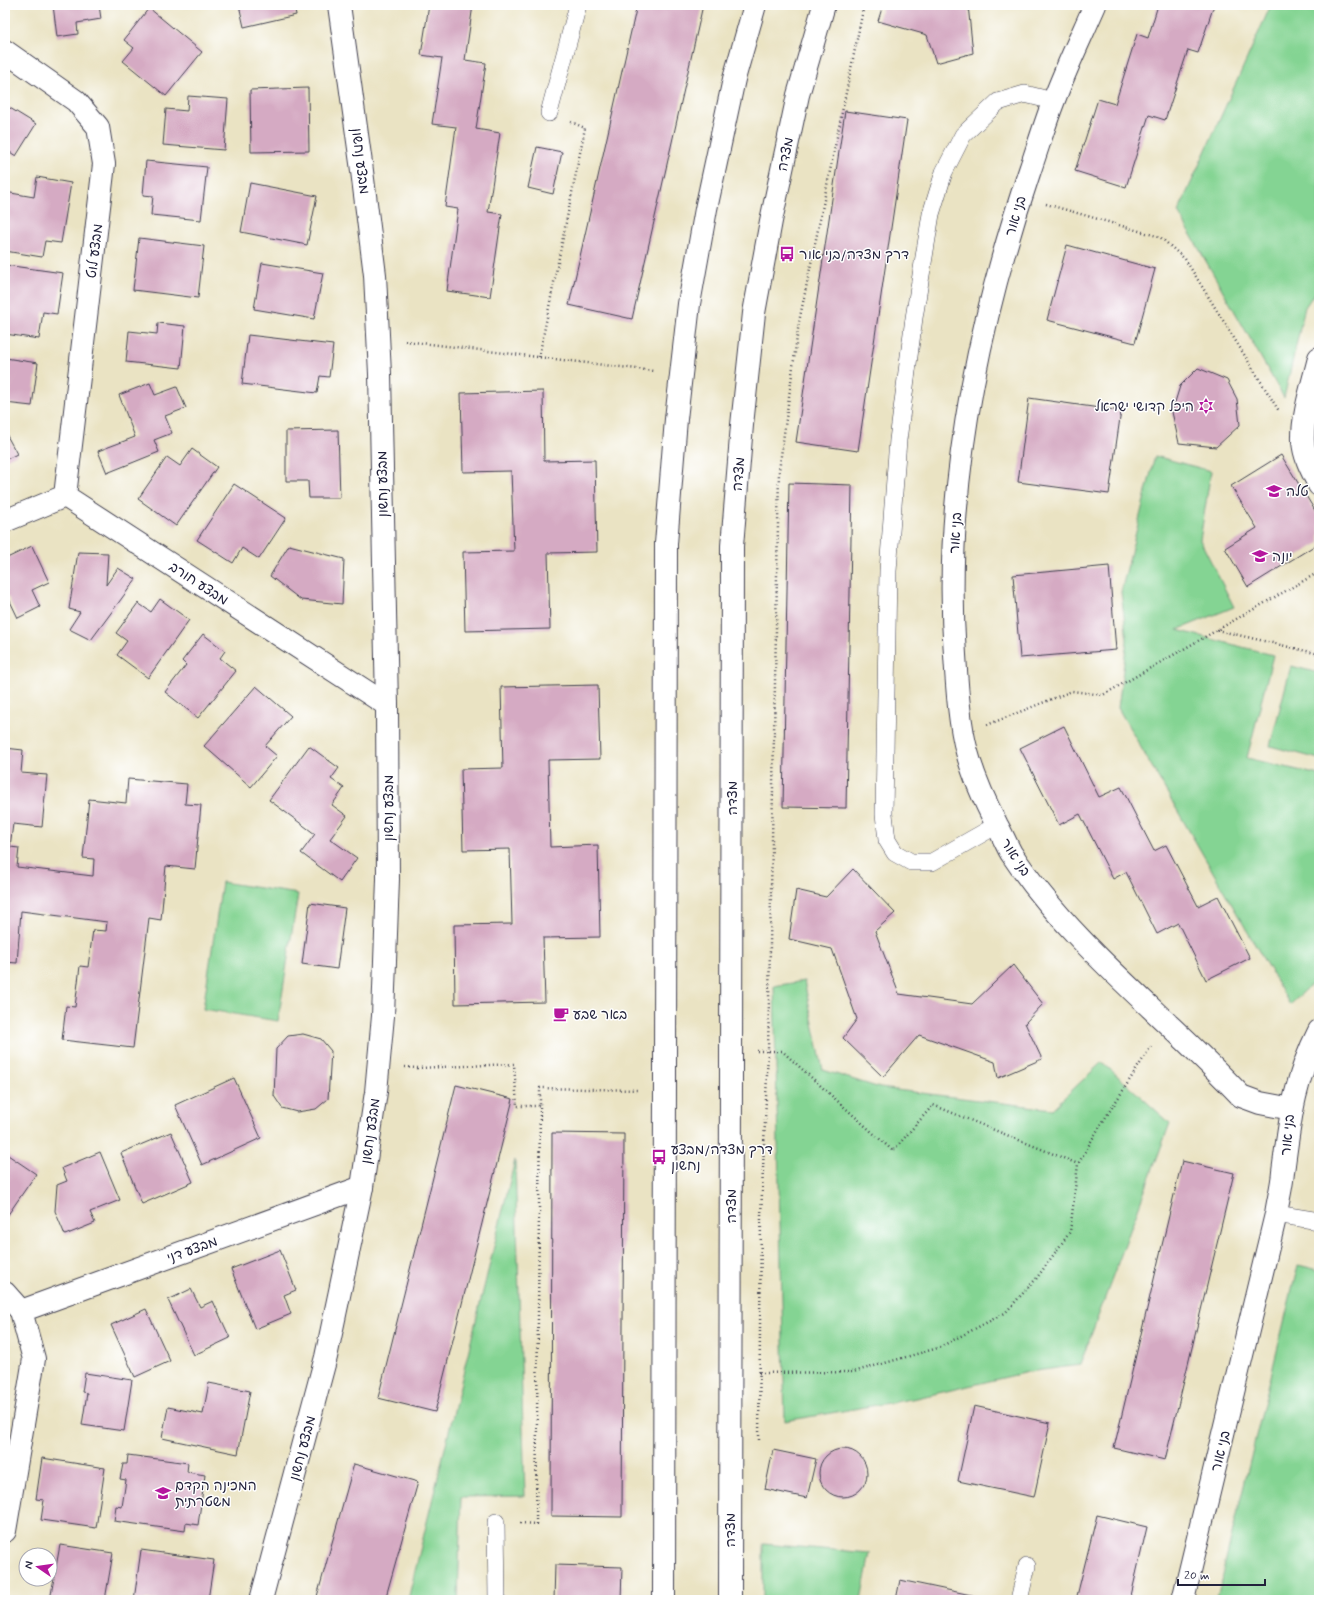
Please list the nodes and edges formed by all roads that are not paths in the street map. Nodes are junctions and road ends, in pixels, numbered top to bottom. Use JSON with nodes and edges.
{"nodes":[{"id":1,"x":339,"y":5,"type":"edge"},
{"id":2,"x":578,"y":5,"type":"edge"},
{"id":3,"x":755,"y":5,"type":"edge"},
{"id":4,"x":824,"y":5,"type":"edge"},
{"id":5,"x":1095,"y":5,"type":"edge"},
{"id":6,"x":5,"y":51,"type":"edge"},
{"id":7,"x":1053,"y":101,"type":"junction"},
{"id":8,"x":548,"y":113,"type":"road end"},
{"id":9,"x":1319,"y":358,"type":"edge"},
{"id":10,"x":1319,"y":485,"type":"edge"},
{"id":11,"x":65,"y":496,"type":"junction"},
{"id":12,"x":5,"y":521,"type":"edge"},
{"id":13,"x":387,"y":705,"type":"junction"},
{"id":14,"x":997,"y":825,"type":"junction"},
{"id":15,"x":1319,"y":1031,"type":"edge"},
{"id":16,"x":1292,"y":1109,"type":"junction"},
{"id":17,"x":362,"y":1187,"type":"junction"},
{"id":18,"x":1276,"y":1214,"type":"junction"},
{"id":19,"x":1319,"y":1221,"type":"edge"},
{"id":20,"x":5,"y":1293,"type":"edge"},
{"id":21,"x":21,"y":1310,"type":"junction"},
{"id":22,"x":496,"y":1522,"type":"road end"},
{"id":23,"x":5,"y":1531,"type":"edge"},
{"id":24,"x":1027,"y":1566,"type":"dead end"},
{"id":25,"x":261,"y":1600,"type":"edge"},
{"id":26,"x":497,"y":1600,"type":"edge"},
{"id":27,"x":664,"y":1600,"type":"edge"},
{"id":28,"x":730,"y":1600,"type":"edge"},
{"id":29,"x":1019,"y":1600,"type":"edge"},
{"id":30,"x":1183,"y":1600,"type":"edge"}],
"edges":[{"from":1,"to":13,"type":"street","name":"מבצע נחשון"},
{"from":2,"to":8,"type":"lane"},
{"from":3,"to":27,"type":"street"},
{"from":4,"to":28,"type":"street","name":"מצדה"},
{"from":5,"to":7,"type":"street","name":"בני אור"},
{"from":6,"to":11,"type":"street","name":"מבצע לוט"},
{"from":7,"to":14,"type":"street","name":"בני אור"},
{"from":7,"to":14,"type":"lane"},
{"from":9,"to":10,"type":"street"},
{"from":11,"to":12,"type":"street"},
{"from":11,"to":13,"type":"street","name":"מבצע חורב"},
{"from":13,"to":17,"type":"street","name":"מבצע נחשון"},
{"from":14,"to":16,"type":"street","name":"בני אור"},
{"from":15,"to":16,"type":"street"},
{"from":16,"to":18,"type":"street","name":"בני אור"},
{"from":17,"to":21,"type":"street","name":"מבצע דני"},
{"from":17,"to":25,"type":"street","name":"מבצע נחשון"},
{"from":18,"to":19,"type":"lane"},
{"from":18,"to":30,"type":"street","name":"בני אור"},
{"from":20,"to":21,"type":"street"},
{"from":21,"to":23,"type":"street"},
{"from":22,"to":26,"type":"lane"},
{"from":24,"to":29,"type":"lane"}]}
